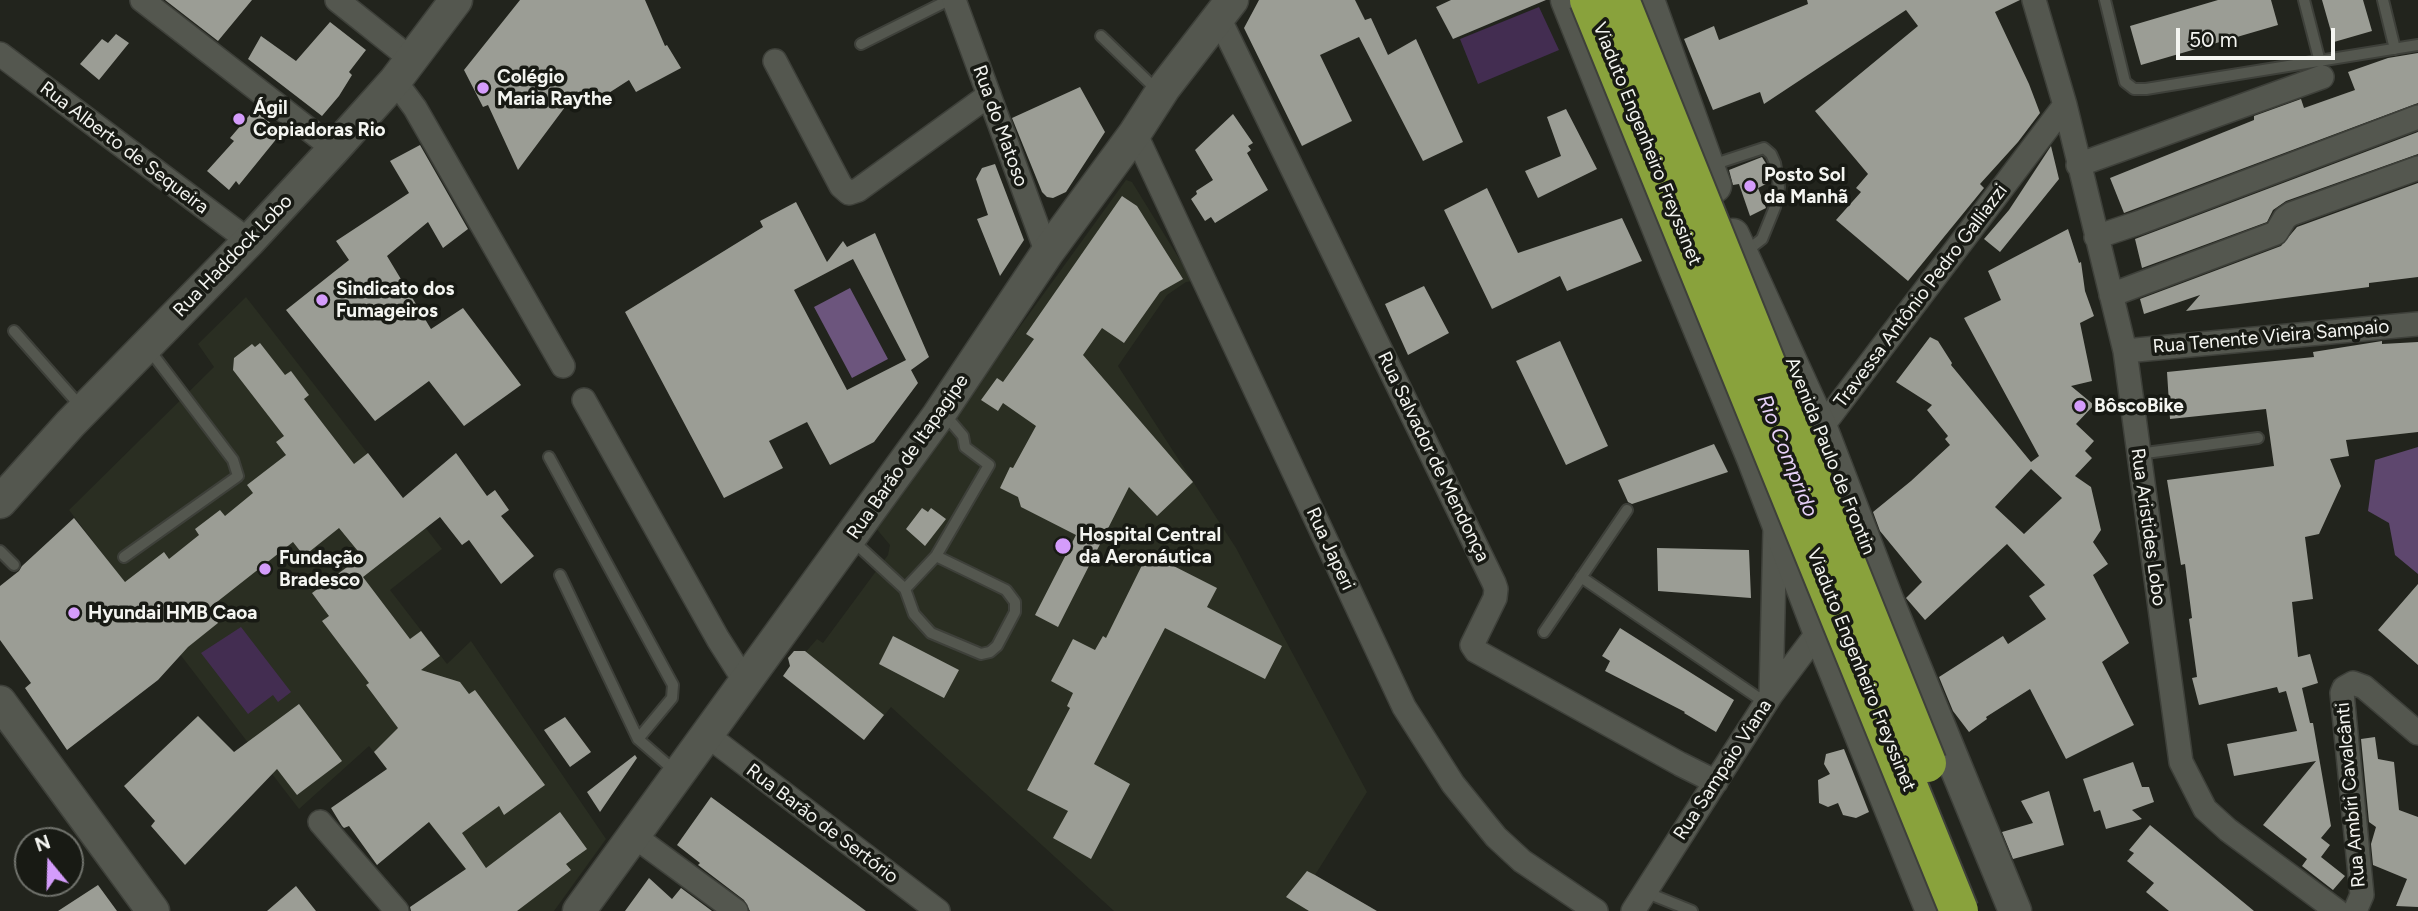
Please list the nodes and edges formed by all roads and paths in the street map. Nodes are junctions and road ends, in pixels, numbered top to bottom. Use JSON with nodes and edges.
{"nodes":[{"id":1,"x":142,"y":0,"type":"edge"},
{"id":2,"x":337,"y":0,"type":"edge"},
{"id":3,"x":456,"y":0,"type":"edge"},
{"id":4,"x":951,"y":0,"type":"edge"},
{"id":5,"x":1613,"y":0,"type":"edge"},
{"id":6,"x":1620,"y":0,"type":"edge"},
{"id":7,"x":1648,"y":0,"type":"edge"},
{"id":8,"x":2034,"y":0,"type":"edge"},
{"id":9,"x":2105,"y":0,"type":"edge"},
{"id":10,"x":2304,"y":0,"type":"edge"},
{"id":11,"x":2383,"y":0,"type":"edge"},
{"id":12,"x":1576,"y":5,"type":"edge"},
{"id":13,"x":1226,"y":9,"type":"edge"},
{"id":14,"x":1101,"y":36,"type":"dead end"},
{"id":15,"x":861,"y":44,"type":"dead end"},
{"id":16,"x":2418,"y":45,"type":"edge"},
{"id":17,"x":2395,"y":49,"type":"junction"},
{"id":18,"x":0,"y":54,"type":"edge"},
{"id":19,"x":775,"y":61,"type":"dead end"},
{"id":20,"x":403,"y":70,"type":"junction"},
{"id":21,"x":2321,"y":70,"type":"junction"},
{"id":22,"x":1161,"y":94,"type":"junction"},
{"id":23,"x":989,"y":95,"type":"junction"},
{"id":24,"x":2065,"y":105,"type":"junction"},
{"id":25,"x":2418,"y":117,"type":"edge"},
{"id":26,"x":1135,"y":133,"type":"junction"},
{"id":27,"x":334,"y":149,"type":"junction"},
{"id":28,"x":2078,"y":165,"type":"junction"},
{"id":29,"x":1707,"y":167,"type":"junction"},
{"id":30,"x":2418,"y":168,"type":"edge"},
{"id":31,"x":2096,"y":237,"type":"junction"},
{"id":32,"x":249,"y":241,"type":"junction"},
{"id":33,"x":1740,"y":250,"type":"junction"},
{"id":34,"x":1047,"y":253,"type":"junction"},
{"id":35,"x":1676,"y":272,"type":"junction"},
{"id":36,"x":2111,"y":295,"type":"junction"},
{"id":37,"x":2418,"y":324,"type":"edge"},
{"id":38,"x":14,"y":331,"type":"dead end"},
{"id":39,"x":146,"y":346,"type":"junction"},
{"id":40,"x":2125,"y":351,"type":"junction"},
{"id":41,"x":563,"y":366,"type":"dead end"},
{"id":42,"x":584,"y":400,"type":"dead end"},
{"id":43,"x":83,"y":410,"type":"junction"},
{"id":44,"x":938,"y":416,"type":"junction"},
{"id":45,"x":1821,"y":428,"type":"junction"},
{"id":46,"x":2258,"y":438,"type":"dead end"},
{"id":47,"x":2138,"y":454,"type":"junction"},
{"id":48,"x":549,"y":457,"type":"dead end"},
{"id":49,"x":1754,"y":458,"type":"junction"},
{"id":50,"x":0,"y":502,"type":"edge"},
{"id":51,"x":1626,"y":510,"type":"dead end"},
{"id":52,"x":1776,"y":518,"type":"junction"},
{"id":53,"x":850,"y":538,"type":"junction"},
{"id":54,"x":0,"y":551,"type":"edge"},
{"id":55,"x":936,"y":556,"type":"junction"},
{"id":56,"x":124,"y":557,"type":"dead end"},
{"id":57,"x":14,"y":565,"type":"dead end"},
{"id":58,"x":559,"y":575,"type":"dead end"},
{"id":59,"x":1581,"y":577,"type":"junction"},
{"id":60,"x":905,"y":589,"type":"junction"},
{"id":61,"x":1888,"y":602,"type":"junction"},
{"id":62,"x":1819,"y":631,"type":"junction"},
{"id":63,"x":1544,"y":632,"type":"dead end"},
{"id":64,"x":746,"y":683,"type":"junction"},
{"id":65,"x":1769,"y":699,"type":"junction"},
{"id":66,"x":0,"y":702,"type":"edge"},
{"id":67,"x":2418,"y":733,"type":"edge"},
{"id":68,"x":707,"y":735,"type":"junction"},
{"id":69,"x":638,"y":739,"type":"junction"},
{"id":70,"x":678,"y":774,"type":"junction"},
{"id":71,"x":1716,"y":782,"type":"junction"},
{"id":72,"x":320,"y":822,"type":"dead end"},
{"id":73,"x":634,"y":836,"type":"junction"},
{"id":74,"x":1639,"y":902,"type":"edge"},
{"id":75,"x":153,"y":911,"type":"edge"},
{"id":76,"x":397,"y":911,"type":"edge"},
{"id":77,"x":579,"y":911,"type":"edge"},
{"id":78,"x":736,"y":911,"type":"edge"},
{"id":79,"x":937,"y":911,"type":"edge"},
{"id":80,"x":1596,"y":911,"type":"edge"},
{"id":81,"x":1692,"y":911,"type":"edge"},
{"id":82,"x":1931,"y":911,"type":"edge"},
{"id":83,"x":1959,"y":911,"type":"edge"},
{"id":84,"x":1987,"y":911,"type":"edge"},
{"id":85,"x":2015,"y":911,"type":"edge"},
{"id":86,"x":2337,"y":911,"type":"edge"},
{"id":87,"x":2355,"y":911,"type":"edge"}],
"edges":[{"from":1,"to":27,"type":"street"},
{"from":2,"to":20,"type":"street"},
{"from":3,"to":20,"type":"main road","name":"Rua Haddock Lobo"},
{"from":4,"to":15,"type":"lane"},
{"from":4,"to":23,"type":"street","name":"Rua do Matoso"},
{"from":5,"to":12,"type":"main road"},
{"from":6,"to":84,"type":"highway","name":"Viaduto Engenheiro Freyssinet","bridge":true},
{"from":7,"to":29,"type":"main road","name":"Avenida Paulo de Frontin"},
{"from":8,"to":24,"type":"street","name":"Rua Aristides Lobo"},
{"from":9,"to":21,"type":"lane"},
{"from":10,"to":21,"type":"lane"},
{"from":11,"to":17,"type":"lane"},
{"from":12,"to":35,"type":"main road"},
{"from":12,"to":83,"type":"highway","name":"Viaduto Engenheiro Freyssinet","bridge":true},
{"from":13,"to":22,"type":"main road","name":"Rua Barão de Itapagipe"},
{"from":13,"to":71,"type":"street","name":"Rua Salvador de Mendonça"},
{"from":14,"to":22,"type":"lane"},
{"from":16,"to":17,"type":"lane"},
{"from":17,"to":21,"type":"lane"},
{"from":18,"to":32,"type":"street","name":"Rua Alberto de Sequeira"},
{"from":19,"to":23,"type":"street"},
{"from":20,"to":27,"type":"main road","name":"Rua Haddock Lobo"},
{"from":20,"to":41,"type":"street"},
{"from":21,"to":28,"type":"street"},
{"from":22,"to":26,"type":"main road","name":"Rua Barão de Itapagipe"},
{"from":23,"to":34,"type":"street","name":"Rua do Matoso"},
{"from":24,"to":28,"type":"street","name":"Rua Aristides Lobo"},
{"from":24,"to":45,"type":"street","name":"Travessa Antônio Pedro Galliazzi"},
{"from":25,"to":31,"type":"street"},
{"from":26,"to":34,"type":"main road","name":"Rua Barão de Itapagipe"},
{"from":26,"to":80,"type":"street","name":"Rua Japeri"},
{"from":27,"to":32,"type":"main road","name":"Rua Haddock Lobo"},
{"from":28,"to":31,"type":"street","name":"Rua Aristides Lobo"},
{"from":29,"to":33,"type":"main road","name":"Avenida Paulo de Frontin"},
{"from":29,"to":33,"type":"lane"},
{"from":30,"to":36,"type":"street"},
{"from":31,"to":36,"type":"street","name":"Rua Aristides Lobo"},
{"from":32,"to":39,"type":"main road","name":"Rua Haddock Lobo"},
{"from":33,"to":35,"type":"main road","bridge":true},
{"from":33,"to":45,"type":"main road","name":"Avenida Paulo de Frontin"},
{"from":34,"to":44,"type":"main road","name":"Rua Barão de Itapagipe"},
{"from":35,"to":49,"type":"main road"},
{"from":36,"to":40,"type":"street","name":"Rua Aristides Lobo"},
{"from":37,"to":40,"type":"street","name":"Rua Tenente Vieira Sampaio"},
{"from":38,"to":43,"type":"lane"},
{"from":39,"to":43,"type":"main road","name":"Rua Haddock Lobo"},
{"from":39,"to":56,"type":"lane"},
{"from":40,"to":47,"type":"street","name":"Rua Aristides Lobo"},
{"from":42,"to":64,"type":"street"},
{"from":43,"to":50,"type":"main road","name":"Rua Haddock Lobo"},
{"from":44,"to":53,"type":"main road","name":"Rua Barão de Itapagipe"},
{"from":44,"to":55,"type":"lane"},
{"from":45,"to":49,"type":"street","name":"Travessa Antônio Pedro Galliazzi","bridge":true},
{"from":45,"to":61,"type":"main road","name":"Avenida Paulo de Frontin"},
{"from":46,"to":47,"type":"lane"},
{"from":47,"to":86,"type":"street","name":"Rua Aristides Lobo"},
{"from":48,"to":69,"type":"lane"},
{"from":49,"to":52,"type":"main road"},
{"from":51,"to":59,"type":"lane"},
{"from":52,"to":62,"type":"main road"},
{"from":52,"to":65,"type":"street"},
{"from":53,"to":60,"type":"lane"},
{"from":53,"to":64,"type":"main road","name":"Rua Barão de Itapagipe"},
{"from":54,"to":57,"type":"lane"},
{"from":55,"to":60,"type":"lane"},
{"from":55,"to":60,"type":"lane"},
{"from":58,"to":69,"type":"lane"},
{"from":59,"to":63,"type":"lane"},
{"from":59,"to":65,"type":"lane"},
{"from":61,"to":62,"type":"main road","bridge":true},
{"from":61,"to":85,"type":"main road","name":"Avenida Paulo de Frontin"},
{"from":62,"to":65,"type":"street","name":"Rua Sampaio Viana"},
{"from":62,"to":82,"type":"main road"},
{"from":64,"to":68,"type":"main road","name":"Rua Barão de Itapagipe"},
{"from":65,"to":71,"type":"street","name":"Rua Sampaio Viana"},
{"from":66,"to":75,"type":"main road"},
{"from":67,"to":87,"type":"street","name":"Rua Ambíri Cavalcânti"},
{"from":68,"to":70,"type":"main road","name":"Rua Barão de Itapagipe"},
{"from":68,"to":79,"type":"street","name":"Rua Barão de Sertório"},
{"from":69,"to":70,"type":"lane"},
{"from":70,"to":73,"type":"main road","name":"Rua Barão de Itapagipe"},
{"from":71,"to":74,"type":"street","name":"Rua Sampaio Viana"},
{"from":72,"to":76,"type":"street"},
{"from":73,"to":77,"type":"main road","name":"Rua Barão de Itapagipe"},
{"from":73,"to":78,"type":"street"},
{"from":74,"to":81,"type":"lane"}]}
